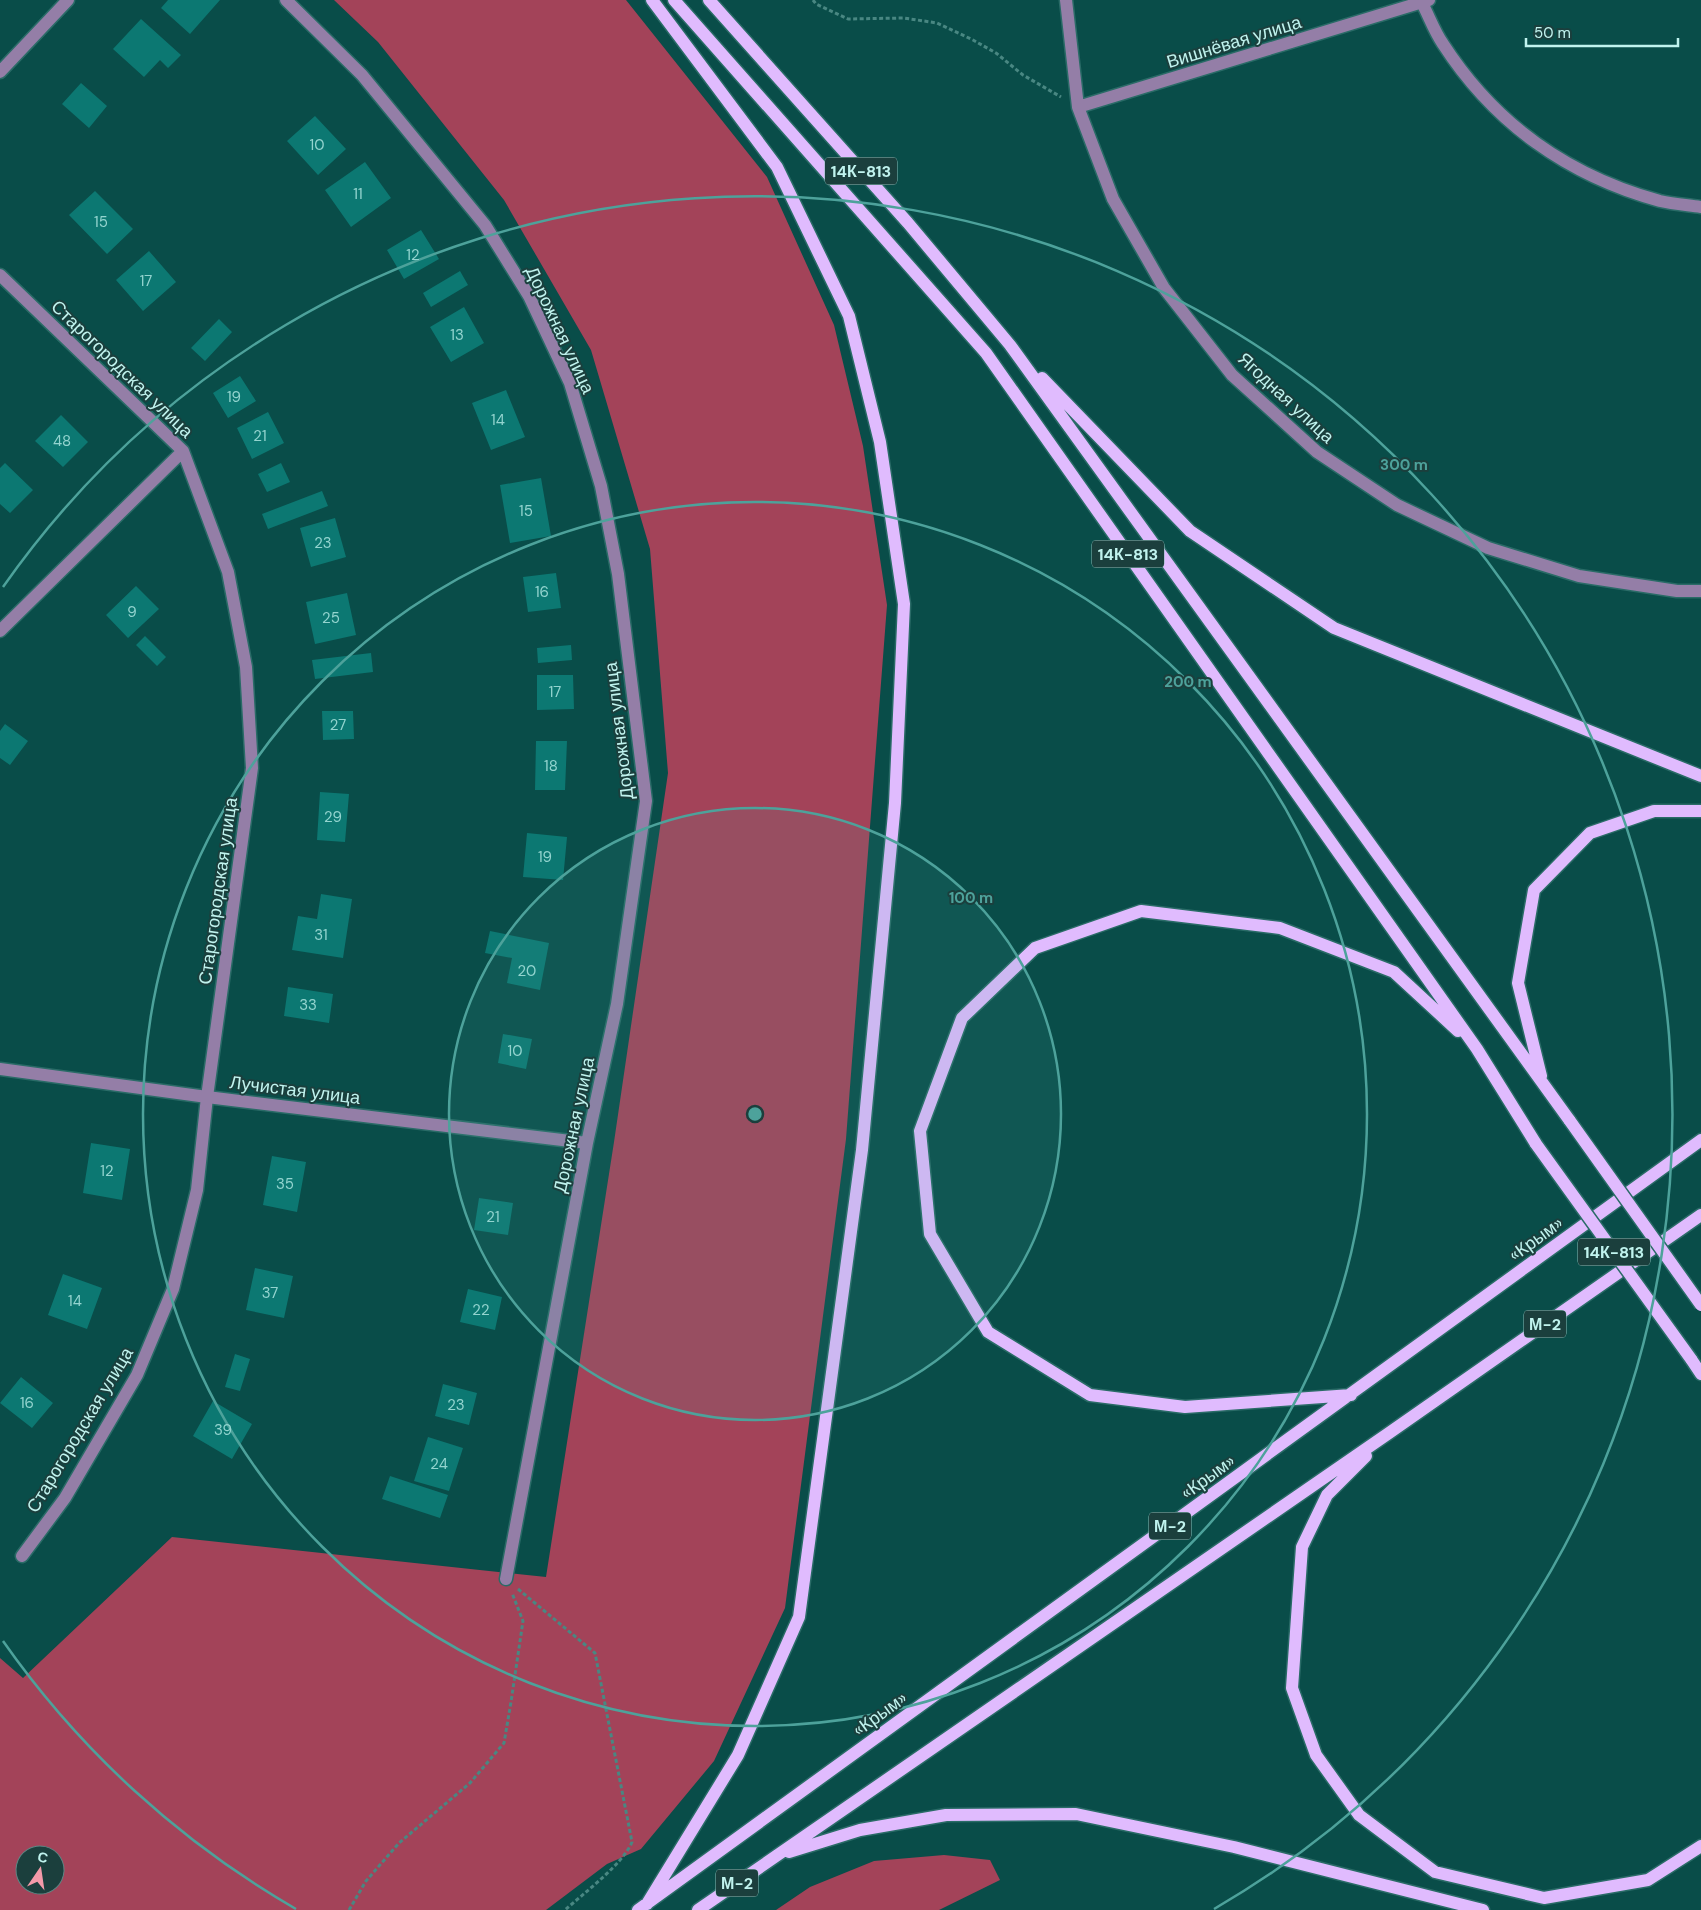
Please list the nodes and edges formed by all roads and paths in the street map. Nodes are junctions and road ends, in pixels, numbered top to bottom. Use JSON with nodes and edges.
{"nodes":[{"id":1,"x":68,"y":0,"type":"edge"},
{"id":2,"x":286,"y":0,"type":"edge"},
{"id":3,"x":652,"y":0,"type":"edge"},
{"id":4,"x":674,"y":0,"type":"edge"},
{"id":5,"x":709,"y":0,"type":"edge"},
{"id":6,"x":813,"y":0,"type":"edge"},
{"id":7,"x":1066,"y":0,"type":"edge"},
{"id":8,"x":1426,"y":1,"type":"edge"},
{"id":9,"x":0,"y":72,"type":"edge"},
{"id":10,"x":1078,"y":107,"type":"junction"},
{"id":11,"x":1701,"y":207,"type":"edge"},
{"id":12,"x":0,"y":275,"type":"edge"},
{"id":13,"x":1010,"y":345,"type":"junction"},
{"id":14,"x":183,"y":451,"type":"junction"},
{"id":15,"x":1701,"y":591,"type":"edge"},
{"id":16,"x":0,"y":631,"type":"edge"},
{"id":17,"x":1701,"y":776,"type":"edge"},
{"id":18,"x":1701,"y":811,"type":"edge"},
{"id":19,"x":1477,"y":1049,"type":"junction"},
{"id":20,"x":0,"y":1069,"type":"edge"},
{"id":21,"x":1543,"y":1083,"type":"junction"},
{"id":22,"x":208,"y":1097,"type":"junction"},
{"id":23,"x":1701,"y":1140,"type":"edge"},
{"id":24,"x":587,"y":1143,"type":"junction"},
{"id":25,"x":1701,"y":1215,"type":"edge"},
{"id":26,"x":1701,"y":1305,"type":"edge"},
{"id":27,"x":1701,"y":1374,"type":"edge"},
{"id":28,"x":1351,"y":1395,"type":"junction"},
{"id":29,"x":1389,"y":1433,"type":"junction"},
{"id":30,"x":22,"y":1556,"type":"dead end"},
{"id":31,"x":506,"y":1579,"type":"junction"},
{"id":32,"x":1701,"y":1846,"type":"edge"},
{"id":33,"x":777,"y":1856,"type":"junction"},
{"id":34,"x":642,"y":1907,"type":"edge"},
{"id":35,"x":349,"y":1910,"type":"edge"},
{"id":36,"x":565,"y":1910,"type":"edge"},
{"id":37,"x":698,"y":1910,"type":"edge"},
{"id":38,"x":1483,"y":1910,"type":"edge"}],
"edges":[{"from":1,"to":9,"type":"street"},
{"from":2,"to":24,"type":"street","name":"Дорожная улица"},
{"from":3,"to":34,"type":"main road"},
{"from":4,"to":19,"type":"main road","number":"14К-813"},
{"from":5,"to":13,"type":"main road","number":"14К-813"},
{"from":6,"to":10,"type":"path"},
{"from":7,"to":10,"type":"street","name":"Ягодная улица"},
{"from":8,"to":10,"type":"street","name":"Вишнёвая улица"},
{"from":8,"to":11,"type":"street"},
{"from":10,"to":15,"type":"street","name":"Ягодная улица"},
{"from":12,"to":14,"type":"street","name":"Старогородская улица"},
{"from":13,"to":17,"type":"main road"},
{"from":13,"to":21,"type":"main road","number":"14К-813"},
{"from":14,"to":16,"type":"street"},
{"from":14,"to":22,"type":"street","name":"Старогородская улица"},
{"from":18,"to":21,"type":"main road"},
{"from":19,"to":27,"type":"main road","number":"14К-813","bridge":true},
{"from":19,"to":28,"type":"main road"},
{"from":20,"to":22,"type":"street","name":"Лучистая улица"},
{"from":21,"to":26,"type":"main road","number":"14К-813","bridge":true},
{"from":22,"to":24,"type":"street","name":"Лучистая улица"},
{"from":22,"to":30,"type":"street","name":"Старогородская улица"},
{"from":23,"to":28,"type":"main road","name":"«Крым»","number":"М-2"},
{"from":24,"to":31,"type":"street","name":"Дорожная улица"},
{"from":25,"to":29,"type":"main road","number":"М-2"},
{"from":28,"to":34,"type":"main road","name":"«Крым»","number":"М-2"},
{"from":29,"to":32,"type":"main road"},
{"from":29,"to":33,"type":"main road","number":"М-2"},
{"from":31,"to":35,"type":"path"},
{"from":31,"to":36,"type":"path"},
{"from":33,"to":37,"type":"main road","number":"М-2"},
{"from":33,"to":38,"type":"main road"}]}
